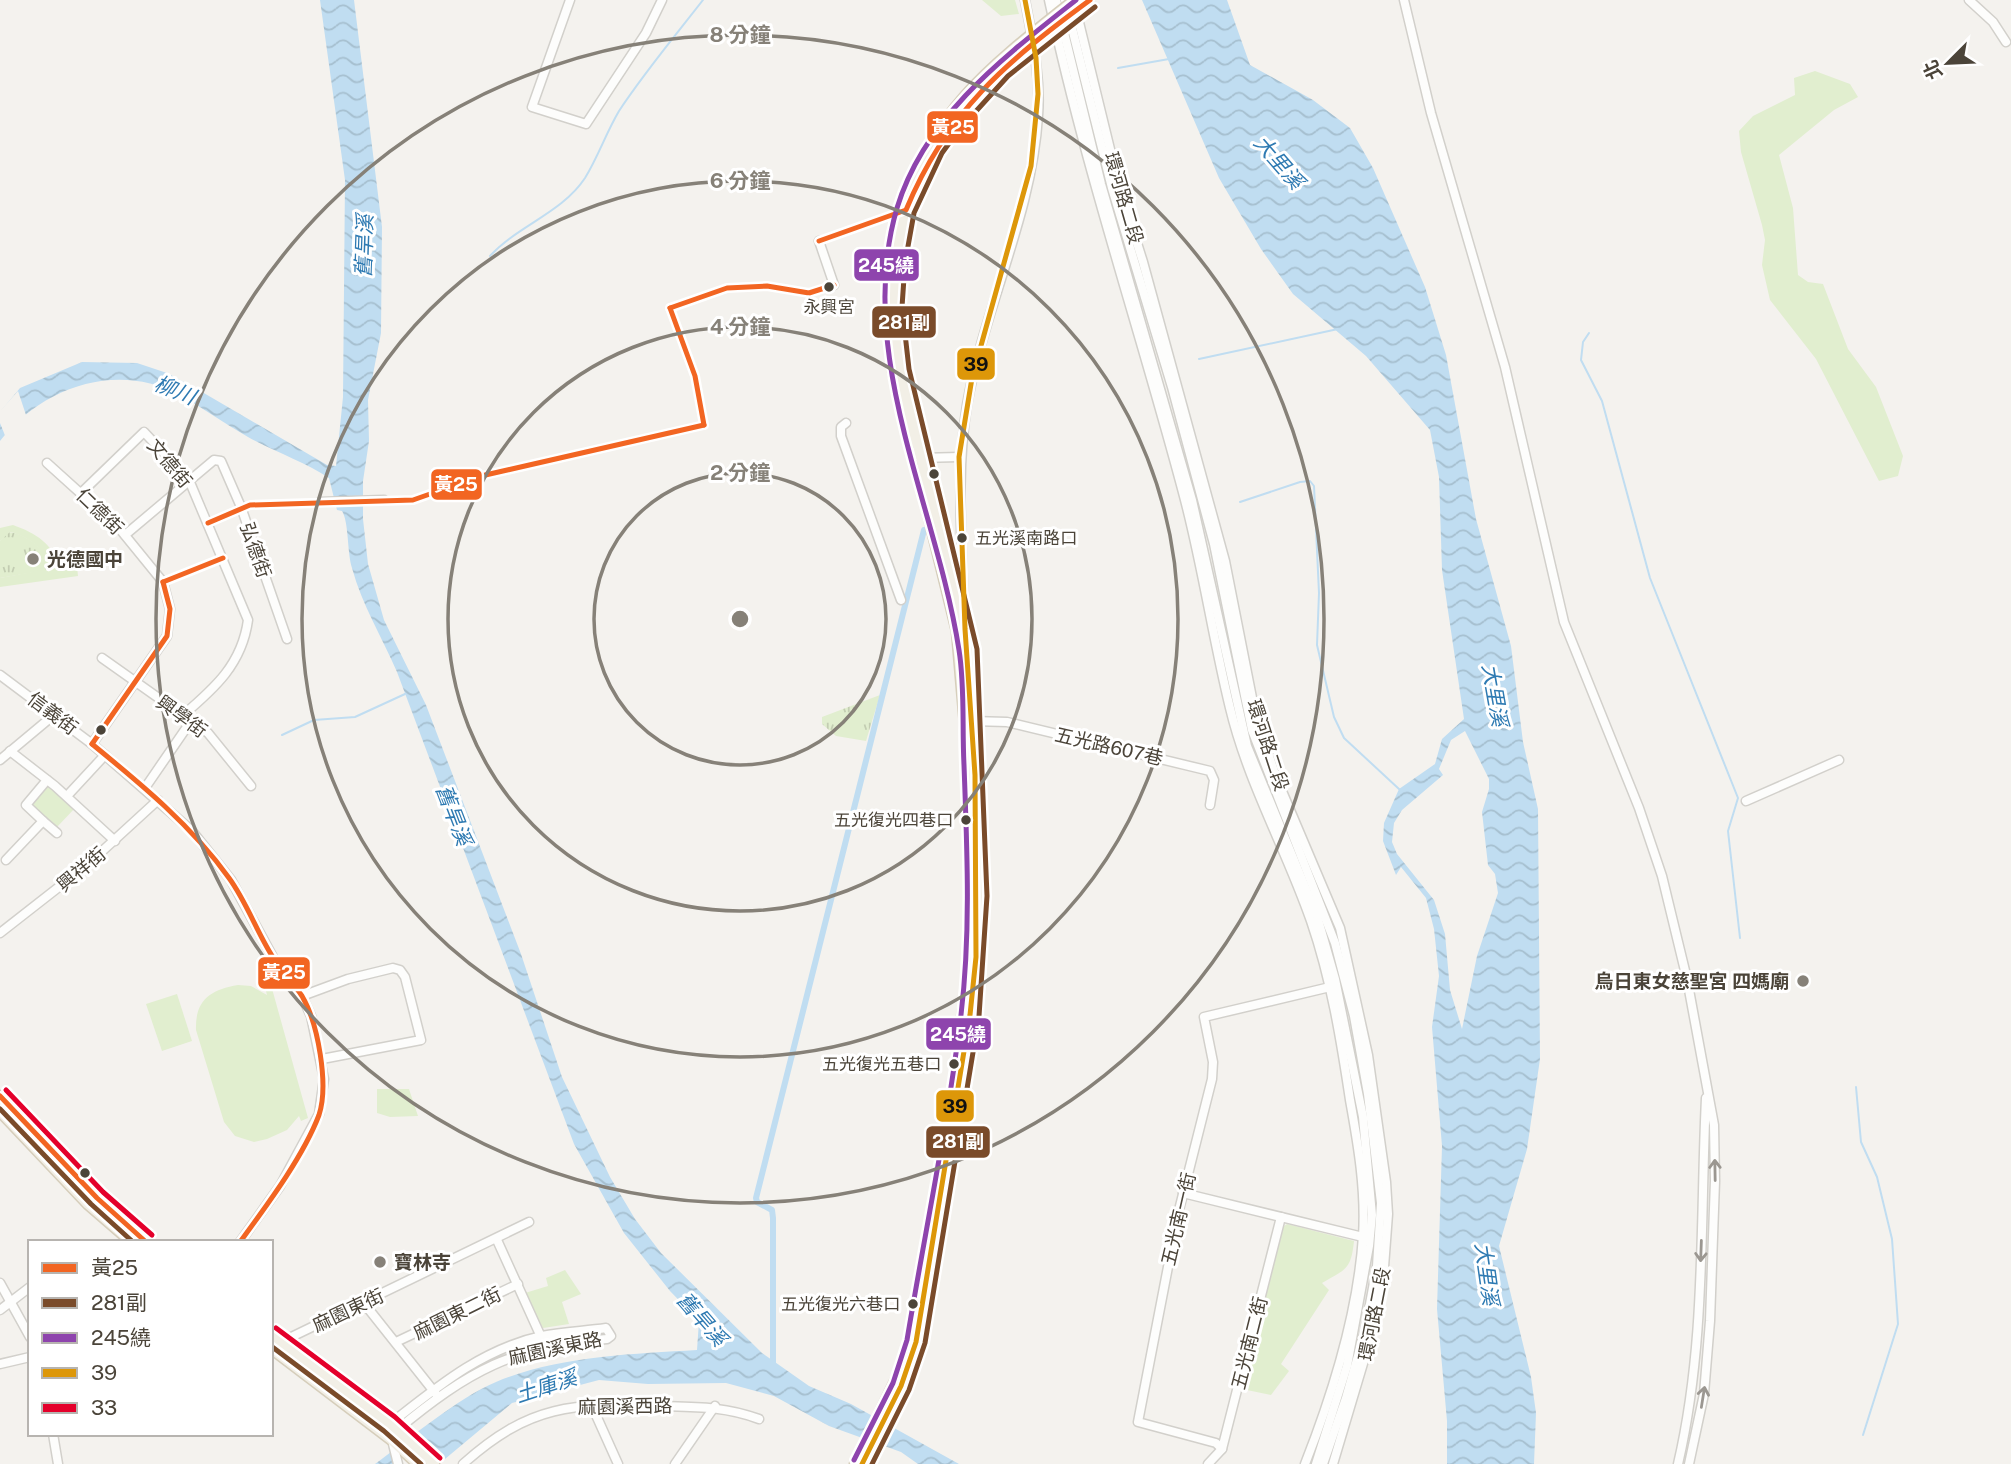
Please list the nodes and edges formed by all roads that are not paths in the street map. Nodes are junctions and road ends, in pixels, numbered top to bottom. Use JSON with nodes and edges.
{"nodes":[{"id":1,"x":570,"y":0,"type":"edge"},
{"id":2,"x":662,"y":0,"type":"edge"},
{"id":3,"x":1025,"y":0,"type":"edge"},
{"id":4,"x":1049,"y":0,"type":"edge"},
{"id":5,"x":1056,"y":0,"type":"edge"},
{"id":6,"x":1065,"y":0,"type":"edge"},
{"id":7,"x":1074,"y":0,"type":"edge"},
{"id":8,"x":1090,"y":0,"type":"edge"},
{"id":9,"x":1404,"y":0,"type":"edge"},
{"id":10,"x":1969,"y":0,"type":"edge"},
{"id":11,"x":1068,"y":31,"type":"junction"},
{"id":12,"x":2006,"y":42,"type":"dead end"},
{"id":13,"x":902,"y":212,"type":"junction"},
{"id":14,"x":819,"y":241,"type":"dead end"},
{"id":15,"x":834,"y":285,"type":"dead end"},
{"id":16,"x":846,"y":423,"type":"dead end"},
{"id":17,"x":916,"y":454,"type":"junction"},
{"id":18,"x":959,"y":457,"type":"junction"},
{"id":19,"x":47,"y":463,"type":"dead end"},
{"id":20,"x":189,"y":480,"type":"junction"},
{"id":21,"x":82,"y":493,"type":"junction"},
{"id":22,"x":384,"y":500,"type":"dead end"},
{"id":23,"x":320,"y":502,"type":"dead end"},
{"id":24,"x":125,"y":536,"type":"junction"},
{"id":25,"x":901,"y":600,"type":"dead end"},
{"id":26,"x":1231,"y":605,"type":"junction"},
{"id":27,"x":1215,"y":608,"type":"junction"},
{"id":28,"x":961,"y":630,"type":"junction"},
{"id":29,"x":287,"y":639,"type":"dead end"},
{"id":30,"x":1239,"y":644,"type":"junction"},
{"id":31,"x":1222,"y":647,"type":"junction"},
{"id":32,"x":102,"y":659,"type":"dead end"},
{"id":33,"x":0,"y":675,"type":"edge"},
{"id":34,"x":134,"y":683,"type":"junction"},
{"id":35,"x":55,"y":714,"type":"junction"},
{"id":36,"x":182,"y":716,"type":"junction"},
{"id":37,"x":191,"y":721,"type":"junction"},
{"id":38,"x":972,"y":721,"type":"junction"},
{"id":39,"x":92,"y":744,"type":"junction"},
{"id":40,"x":10,"y":751,"type":"junction"},
{"id":41,"x":105,"y":755,"type":"junction"},
{"id":42,"x":0,"y":760,"type":"edge"},
{"id":43,"x":1839,"y":760,"type":"dead end"},
{"id":44,"x":47,"y":780,"type":"junction"},
{"id":45,"x":251,"y":786,"type":"dead end"},
{"id":46,"x":145,"y":788,"type":"junction"},
{"id":47,"x":67,"y":796,"type":"junction"},
{"id":48,"x":158,"y":800,"type":"junction"},
{"id":49,"x":1746,"y":801,"type":"dead end"},
{"id":50,"x":1210,"y":805,"type":"dead end"},
{"id":51,"x":43,"y":821,"type":"junction"},
{"id":52,"x":57,"y":833,"type":"dead end"},
{"id":53,"x":115,"y":841,"type":"junction"},
{"id":54,"x":6,"y":860,"type":"dead end"},
{"id":55,"x":0,"y":933,"type":"edge"},
{"id":56,"x":1329,"y":987,"type":"junction"},
{"id":57,"x":302,"y":996,"type":"junction"},
{"id":58,"x":322,"y":1059,"type":"junction"},
{"id":59,"x":1706,"y":1085,"type":"junction"},
{"id":60,"x":0,"y":1096,"type":"edge"},
{"id":61,"x":0,"y":1111,"type":"edge"},
{"id":62,"x":1183,"y":1193,"type":"junction"},
{"id":63,"x":1281,"y":1217,"type":"junction"},
{"id":64,"x":529,"y":1222,"type":"dead end"},
{"id":65,"x":1367,"y":1238,"type":"junction"},
{"id":66,"x":1383,"y":1238,"type":"junction"},
{"id":67,"x":130,"y":1240,"type":"edge"},
{"id":68,"x":144,"y":1240,"type":"edge"},
{"id":69,"x":241,"y":1240,"type":"edge"},
{"id":70,"x":496,"y":1240,"type":"junction"},
{"id":71,"x":0,"y":1283,"type":"edge"},
{"id":72,"x":518,"y":1284,"type":"junction"},
{"id":73,"x":28,"y":1289,"type":"edge"},
{"id":74,"x":12,"y":1302,"type":"junction"},
{"id":75,"x":363,"y":1302,"type":"junction"},
{"id":76,"x":0,"y":1310,"type":"edge"},
{"id":77,"x":28,"y":1333,"type":"edge"},
{"id":78,"x":273,"y":1336,"type":"edge"},
{"id":79,"x":541,"y":1336,"type":"junction"},
{"id":80,"x":281,"y":1342,"type":"junction"},
{"id":81,"x":396,"y":1342,"type":"junction"},
{"id":82,"x":544,"y":1347,"type":"junction"},
{"id":83,"x":273,"y":1350,"type":"edge"},
{"id":84,"x":28,"y":1357,"type":"edge"},
{"id":85,"x":0,"y":1364,"type":"edge"},
{"id":86,"x":435,"y":1393,"type":"junction"},
{"id":87,"x":1342,"y":1397,"type":"junction"},
{"id":88,"x":891,"y":1399,"type":"junction"},
{"id":89,"x":591,"y":1404,"type":"junction"},
{"id":90,"x":715,"y":1406,"type":"junction"},
{"id":91,"x":759,"y":1419,"type":"dead end"},
{"id":92,"x":393,"y":1427,"type":"junction"},
{"id":93,"x":53,"y":1436,"type":"edge"},
{"id":94,"x":397,"y":1443,"type":"junction"},
{"id":95,"x":1222,"y":1449,"type":"junction"},
{"id":96,"x":860,"y":1460,"type":"edge"},
{"id":97,"x":58,"y":1464,"type":"edge"},
{"id":98,"x":398,"y":1464,"type":"edge"},
{"id":99,"x":418,"y":1464,"type":"edge"},
{"id":100,"x":434,"y":1464,"type":"edge"},
{"id":101,"x":463,"y":1464,"type":"edge"},
{"id":102,"x":618,"y":1464,"type":"edge"},
{"id":103,"x":675,"y":1464,"type":"edge"},
{"id":104,"x":1208,"y":1464,"type":"edge"},
{"id":105,"x":1305,"y":1464,"type":"edge"},
{"id":106,"x":1315,"y":1464,"type":"edge"},
{"id":107,"x":1323,"y":1464,"type":"edge"},
{"id":108,"x":1333,"y":1464,"type":"edge"},
{"id":109,"x":1678,"y":1464,"type":"edge"},
{"id":110,"x":1689,"y":1464,"type":"edge"}],
"edges":[{"from":1,"to":2,"type":"street"},
{"from":3,"to":18,"type":"street"},
{"from":4,"to":11,"type":"street"},
{"from":5,"to":11,"type":"street"},
{"from":6,"to":11,"type":"street"},
{"from":7,"to":11,"type":"street"},
{"from":7,"to":13,"type":"main road","bridge":true},
{"from":8,"to":13,"type":"main road","bridge":true},
{"from":9,"to":59,"type":"street"},
{"from":10,"to":12,"type":"street"},
{"from":11,"to":26,"type":"street","name":"環河路二段"},
{"from":11,"to":27,"type":"street","name":"環河路二段"},
{"from":13,"to":17,"type":"main road"},
{"from":14,"to":15,"type":"street"},
{"from":16,"to":25,"type":"street"},
{"from":17,"to":18,"type":"street"},
{"from":17,"to":28,"type":"main road"},
{"from":18,"to":28,"type":"street"},
{"from":19,"to":21,"type":"street","name":"仁德街"},
{"from":20,"to":21,"type":"street","name":"文德街"},
{"from":20,"to":24,"type":"street","name":"弘德街"},
{"from":20,"to":29,"type":"street","name":"弘德街"},
{"from":20,"to":36,"type":"street","name":"文德街"},
{"from":21,"to":24,"type":"street","name":"仁德街"},
{"from":22,"to":23,"type":"street"},
{"from":24,"to":34,"type":"street","name":"仁德街"},
{"from":26,"to":27,"type":"street"},
{"from":26,"to":30,"type":"street","name":"環河路二段"},
{"from":27,"to":31,"type":"street","name":"環河路二段"},
{"from":28,"to":38,"type":"main road"},
{"from":28,"to":88,"type":"main road"},
{"from":30,"to":31,"type":"street"},
{"from":30,"to":66,"type":"street","name":"環河路二段"},
{"from":31,"to":56,"type":"street","name":"環河路二段"},
{"from":31,"to":65,"type":"street","name":"環河路二段"},
{"from":32,"to":34,"type":"street","name":"興學街"},
{"from":33,"to":35,"type":"street","name":"信義街"},
{"from":34,"to":36,"type":"street","name":"興學街"},
{"from":34,"to":39,"type":"street","name":"仁德街"},
{"from":35,"to":39,"type":"street","name":"信義街"},
{"from":35,"to":40,"type":"street"},
{"from":36,"to":37,"type":"street","name":"興學街"},
{"from":37,"to":45,"type":"street","name":"興學街"},
{"from":37,"to":46,"type":"street"},
{"from":38,"to":50,"type":"street","name":"五光路607巷"},
{"from":38,"to":88,"type":"main road"},
{"from":39,"to":41,"type":"street","name":"信義街"},
{"from":40,"to":42,"type":"street"},
{"from":40,"to":44,"type":"street"},
{"from":41,"to":46,"type":"street","name":"信義街"},
{"from":41,"to":47,"type":"street"},
{"from":43,"to":49,"type":"street"},
{"from":44,"to":47,"type":"street"},
{"from":44,"to":51,"type":"street"},
{"from":46,"to":48,"type":"street","name":"信義街"},
{"from":47,"to":53,"type":"street"},
{"from":48,"to":53,"type":"street","name":"興祥街"},
{"from":48,"to":57,"type":"street","name":"信義街"},
{"from":51,"to":52,"type":"street"},
{"from":51,"to":54,"type":"street"},
{"from":53,"to":55,"type":"street","name":"興祥街"},
{"from":56,"to":62,"type":"street","name":"五光南一街"},
{"from":56,"to":65,"type":"street","name":"環河路二段"},
{"from":57,"to":58,"type":"street","name":"信義街"},
{"from":57,"to":58,"type":"street"},
{"from":58,"to":69,"type":"street","name":"信義街"},
{"from":59,"to":109,"type":"street","one_way":true},
{"from":110,"to":59,"type":"street","one_way":true},
{"from":60,"to":68,"type":"main road"},
{"from":61,"to":67,"type":"main road"},
{"from":62,"to":63,"type":"street"},
{"from":62,"to":95,"type":"street","name":"五光南一街"},
{"from":63,"to":65,"type":"street"},
{"from":63,"to":95,"type":"street","name":"五光南二街"},
{"from":64,"to":70,"type":"street","name":"麻園東街"},
{"from":65,"to":66,"type":"street"},
{"from":65,"to":87,"type":"street","name":"環河路二段"},
{"from":65,"to":105,"type":"street","name":"環河路二段"},
{"from":66,"to":87,"type":"street","name":"環河路二段"},
{"from":66,"to":108,"type":"street","name":"環河路二段"},
{"from":70,"to":72,"type":"street"},
{"from":70,"to":75,"type":"street","name":"麻園東街"},
{"from":71,"to":74,"type":"street"},
{"from":72,"to":79,"type":"street"},
{"from":72,"to":81,"type":"street","name":"麻園東二街"},
{"from":73,"to":74,"type":"street"},
{"from":74,"to":76,"type":"street"},
{"from":74,"to":77,"type":"street"},
{"from":75,"to":80,"type":"street","name":"麻園東街"},
{"from":75,"to":81,"type":"street","name":"麻園東二街"},
{"from":78,"to":80,"type":"main road"},
{"from":79,"to":82,"type":"street"},
{"from":79,"to":82,"type":"street","name":"麻園溪東路"},
{"from":79,"to":86,"type":"street","name":"麻園溪東路"},
{"from":80,"to":92,"type":"main road"},
{"from":81,"to":86,"type":"street","name":"麻園東二街"},
{"from":82,"to":86,"type":"street","name":"麻園溪東路"},
{"from":83,"to":94,"type":"main road"},
{"from":84,"to":85,"type":"street"},
{"from":86,"to":92,"type":"street","name":"麻園溪東路"},
{"from":87,"to":106,"type":"street"},
{"from":87,"to":107,"type":"street"},
{"from":88,"to":96,"type":"main road"},
{"from":89,"to":90,"type":"street","name":"麻園溪西路"},
{"from":89,"to":101,"type":"street","name":"麻園溪西路"},
{"from":89,"to":102,"type":"street"},
{"from":90,"to":91,"type":"street","name":"麻園溪西路"},
{"from":90,"to":103,"type":"street"},
{"from":92,"to":94,"type":"main road"},
{"from":93,"to":97,"type":"street"},
{"from":94,"to":98,"type":"street"},
{"from":94,"to":99,"type":"main road"},
{"from":94,"to":100,"type":"main road"},
{"from":95,"to":104,"type":"street","name":"五光南二街"}]}
